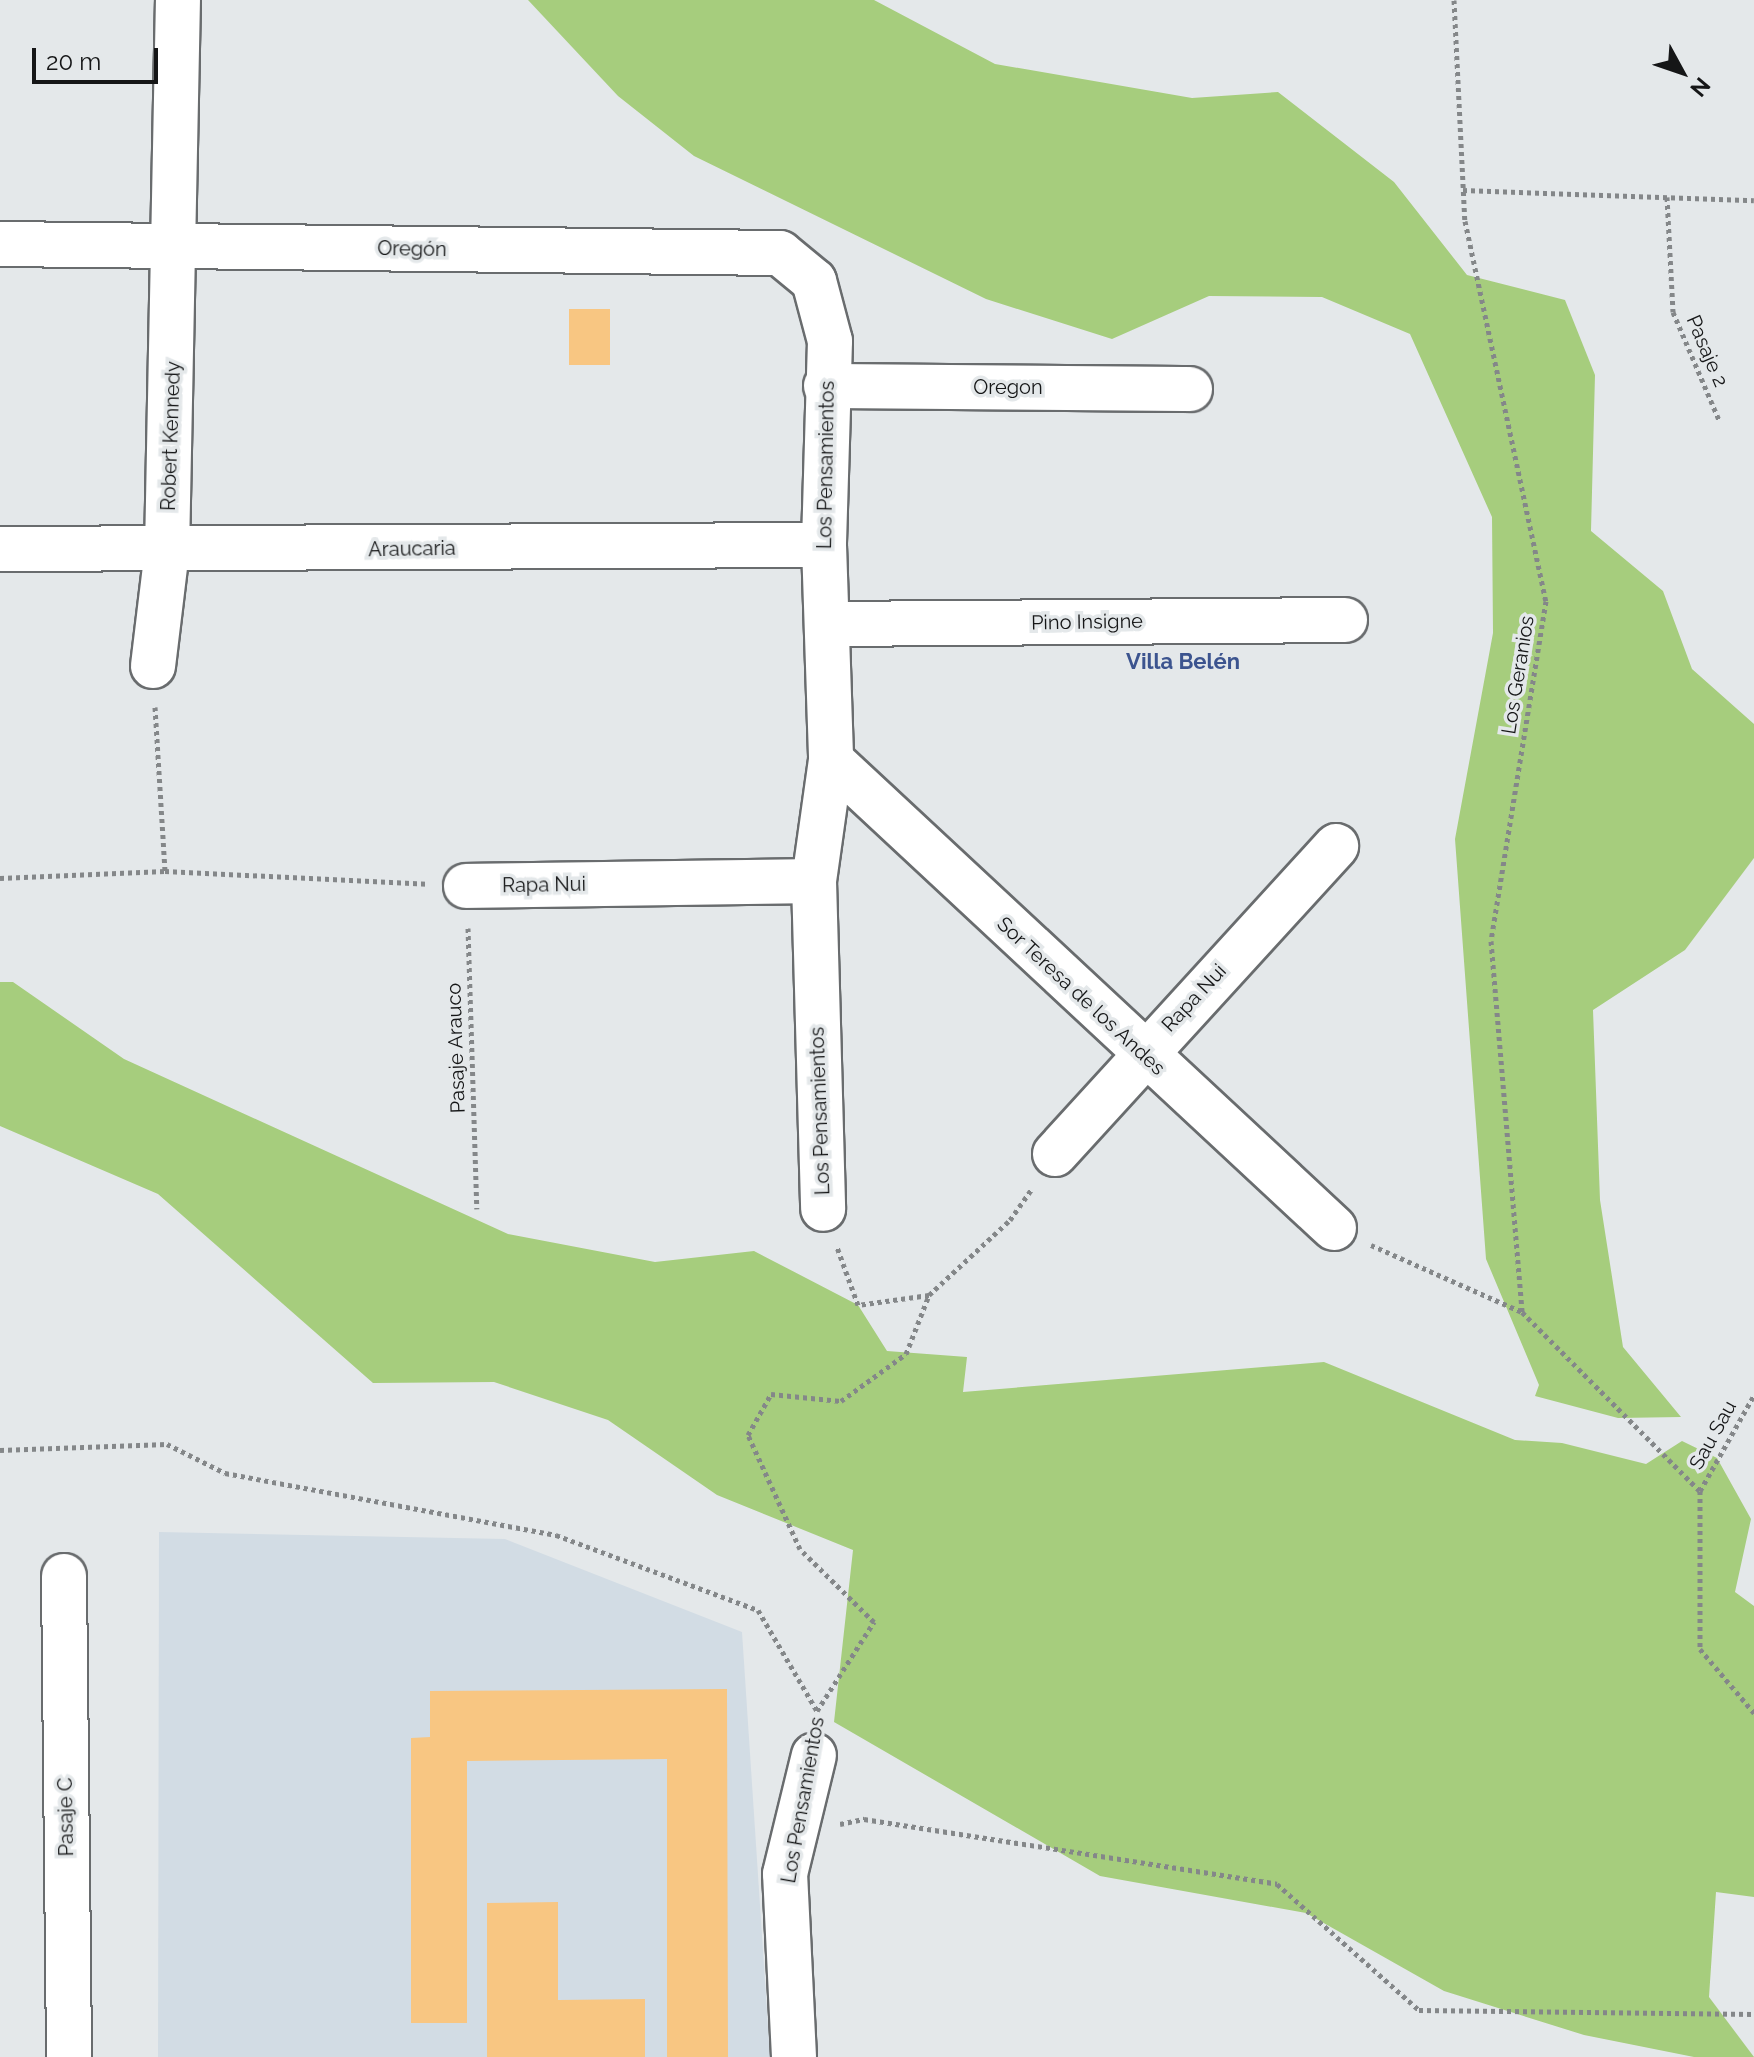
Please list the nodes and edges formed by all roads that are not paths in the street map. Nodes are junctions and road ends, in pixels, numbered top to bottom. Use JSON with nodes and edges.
{"nodes":[{"id":1,"x":178,"y":0,"type":"edge"},
{"id":2,"x":0,"y":244,"type":"edge"},
{"id":3,"x":176,"y":247,"type":"junction"},
{"id":4,"x":814,"y":281,"type":"joint"},
{"id":5,"x":826,"y":386,"type":"junction"},
{"id":6,"x":1190,"y":389,"type":"dead end"},
{"id":7,"x":824,"y":545,"type":"junction"},
{"id":8,"x":0,"y":549,"type":"edge"},
{"id":9,"x":167,"y":551,"type":"junction"},
{"id":10,"x":1345,"y":620,"type":"dead end"},
{"id":11,"x":828,"y":624,"type":"junction"},
{"id":12,"x":153,"y":666,"type":"road end"},
{"id":13,"x":831,"y":760,"type":"junction"},
{"id":14,"x":1336,"y":846,"type":"dead end"},
{"id":15,"x":814,"y":881,"type":"junction"},
{"id":16,"x":466,"y":886,"type":"road end"},
{"id":17,"x":1142,"y":1054,"type":"junction"},
{"id":18,"x":1055,"y":1154,"type":"road end"},
{"id":19,"x":823,"y":1209,"type":"road end"},
{"id":20,"x":1334,"y":1228,"type":"road end"},
{"id":21,"x":64,"y":1576,"type":"dead end"},
{"id":22,"x":814,"y":1755,"type":"road end"},
{"id":23,"x":69,"y":2057,"type":"edge"},
{"id":24,"x":794,"y":2057,"type":"edge"}],
"edges":[{"from":1,"to":3,"type":"street","name":"Robert Kennedy"},
{"from":2,"to":3,"type":"street","name":"Oregón"},
{"from":3,"to":4,"type":"street","name":"Oregón"},
{"from":3,"to":9,"type":"street","name":"Robert Kennedy"},
{"from":4,"to":5,"type":"street","name":"Los Pensamientos"},
{"from":5,"to":6,"type":"street","name":"Oregon"},
{"from":5,"to":7,"type":"street","name":"Los Pensamientos"},
{"from":7,"to":9,"type":"street","name":"Araucaria"},
{"from":7,"to":11,"type":"street","name":"Los Pensamientos"},
{"from":8,"to":9,"type":"street","name":"Araucaria"},
{"from":9,"to":12,"type":"street","name":"Robert Kennedy"},
{"from":10,"to":11,"type":"street","name":"Pino Insigne"},
{"from":11,"to":13,"type":"street","name":"Los Pensamientos"},
{"from":13,"to":15,"type":"street","name":"Los Pensamientos"},
{"from":13,"to":17,"type":"street","name":"Sor Teresa de los Andes"},
{"from":14,"to":17,"type":"street","name":"Rapa Nui"},
{"from":15,"to":16,"type":"street","name":"Rapa Nui"},
{"from":15,"to":19,"type":"street","name":"Los Pensamientos"},
{"from":17,"to":18,"type":"street","name":"Rapa Nui"},
{"from":17,"to":20,"type":"street","name":"Sor Teresa de los Andes"},
{"from":21,"to":23,"type":"street","name":"Pasaje C"},
{"from":22,"to":24,"type":"street","name":"Los Pensamientos"}]}
